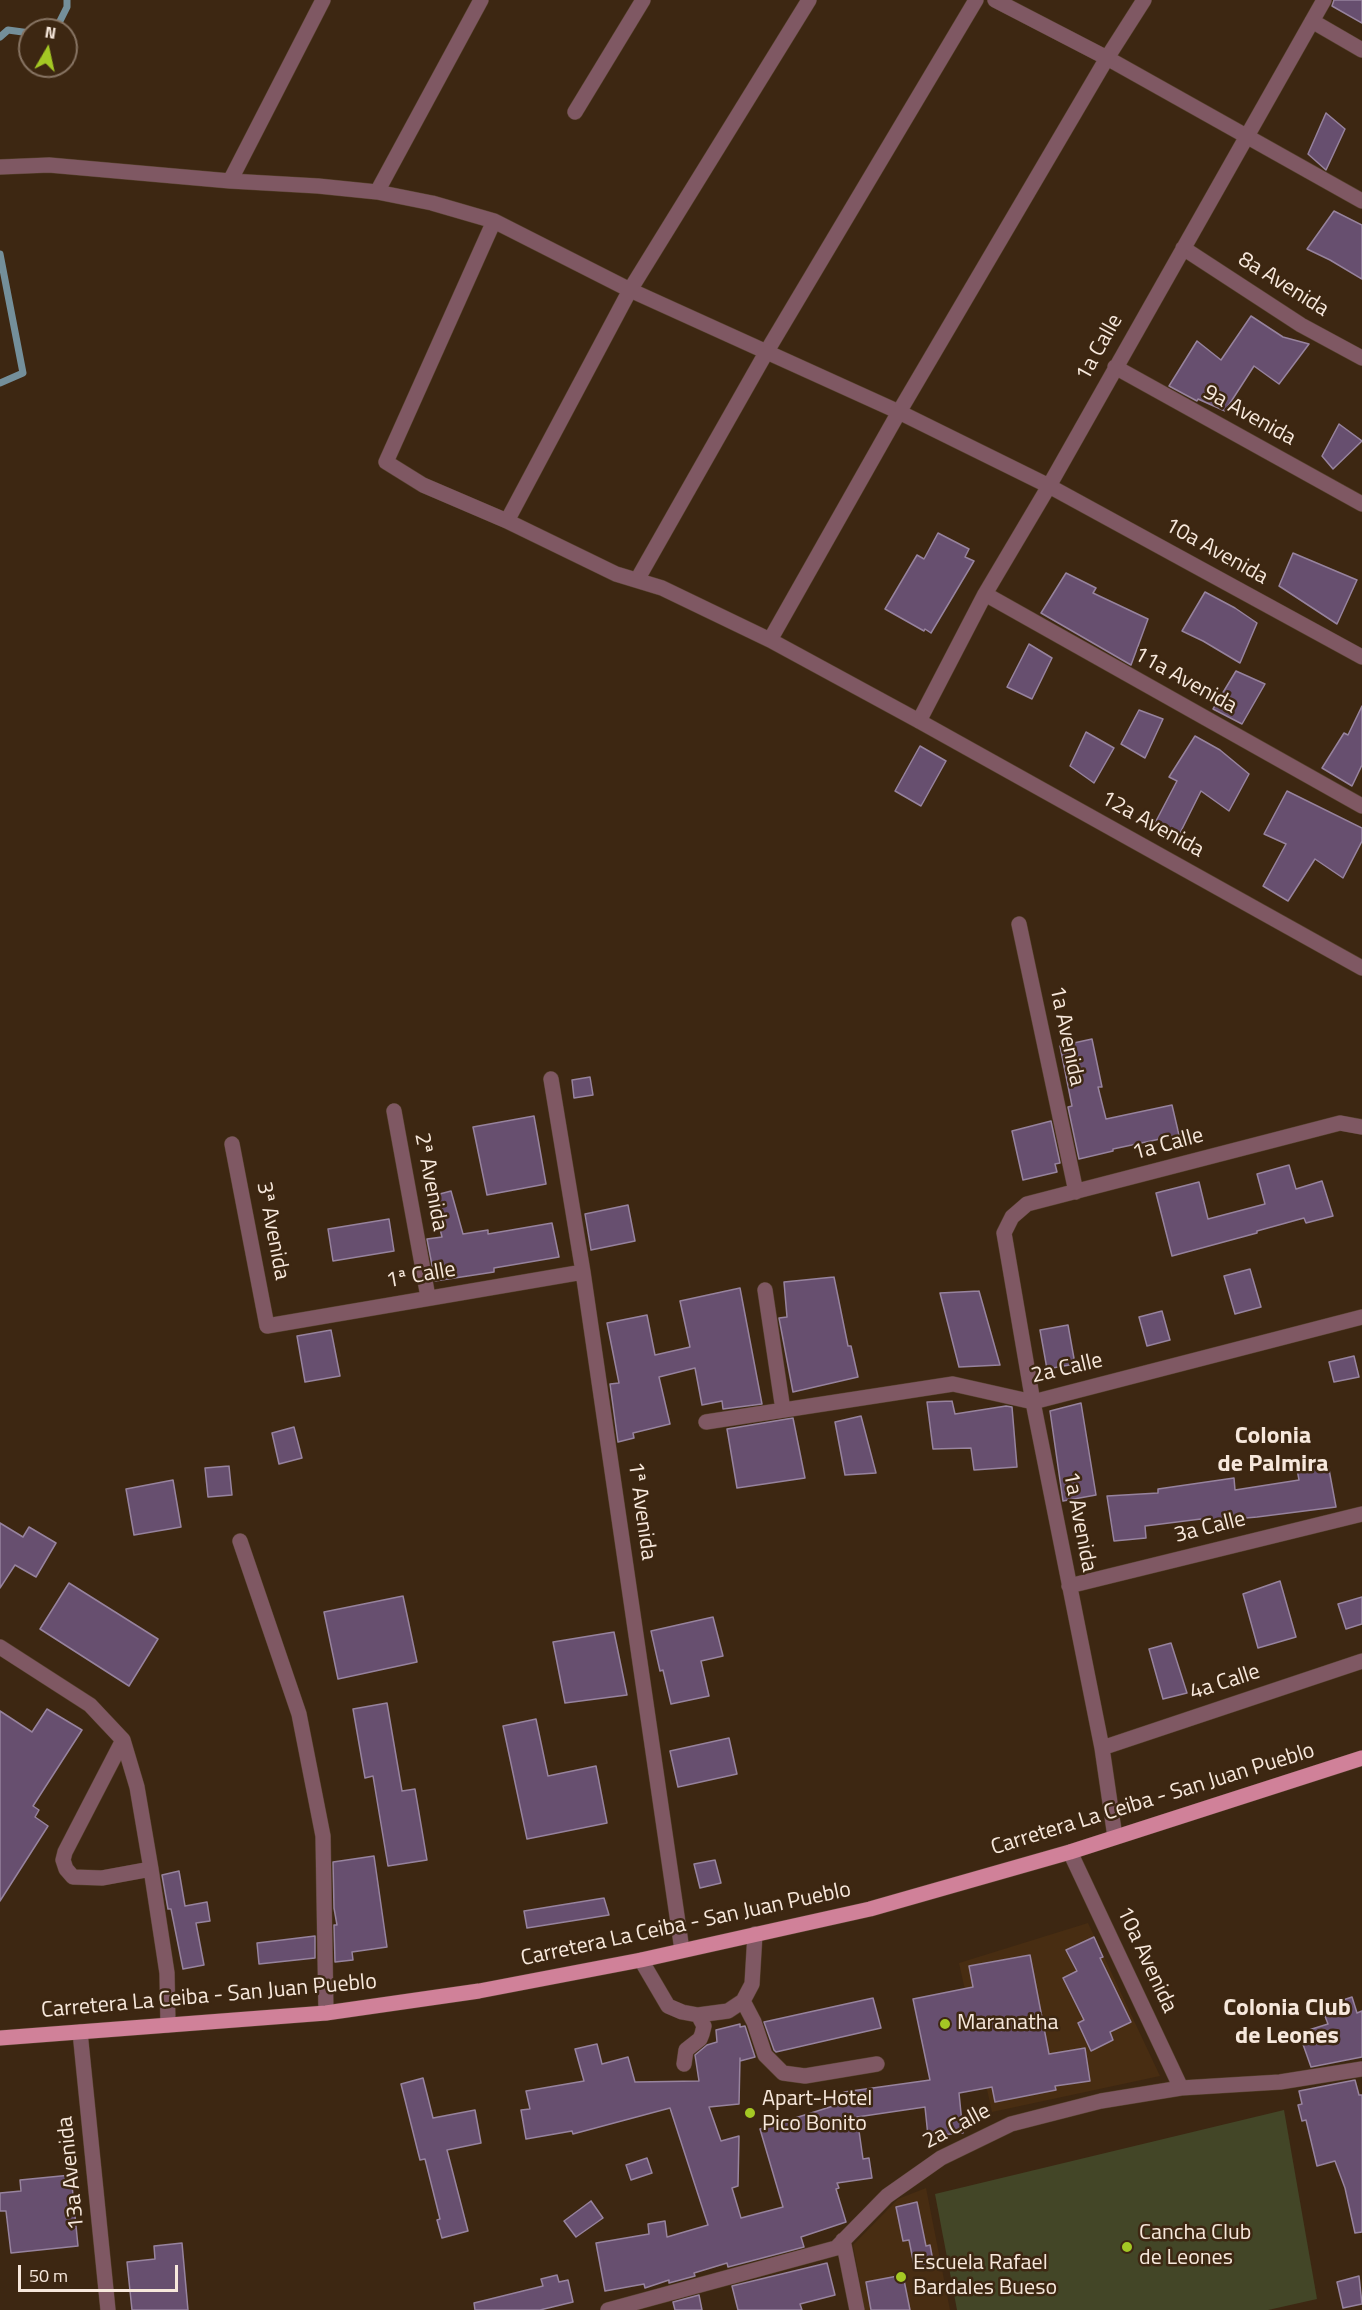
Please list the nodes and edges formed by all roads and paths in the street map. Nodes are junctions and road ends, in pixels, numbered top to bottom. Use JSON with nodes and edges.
{"nodes":[{"id":1,"x":323,"y":0,"type":"edge"},
{"id":2,"x":481,"y":0,"type":"edge"},
{"id":3,"x":643,"y":0,"type":"edge"},
{"id":4,"x":810,"y":0,"type":"edge"},
{"id":5,"x":976,"y":0,"type":"edge"},
{"id":6,"x":995,"y":0,"type":"edge"},
{"id":7,"x":1144,"y":0,"type":"edge"},
{"id":8,"x":1324,"y":0,"type":"edge"},
{"id":9,"x":1312,"y":21,"type":"junction"},
{"id":10,"x":1362,"y":50,"type":"edge"},
{"id":11,"x":1107,"y":57,"type":"junction"},
{"id":12,"x":575,"y":112,"type":"dead end"},
{"id":13,"x":1246,"y":136,"type":"junction"},
{"id":14,"x":0,"y":167,"type":"edge"},
{"id":15,"x":230,"y":181,"type":"junction"},
{"id":16,"x":377,"y":192,"type":"junction"},
{"id":17,"x":1362,"y":201,"type":"edge"},
{"id":18,"x":494,"y":221,"type":"junction"},
{"id":19,"x":1183,"y":248,"type":"junction"},
{"id":20,"x":630,"y":290,"type":"junction"},
{"id":21,"x":767,"y":351,"type":"junction"},
{"id":22,"x":1362,"y":358,"type":"edge"},
{"id":23,"x":1115,"y":367,"type":"junction"},
{"id":24,"x":899,"y":411,"type":"junction"},
{"id":25,"x":1049,"y":486,"type":"junction"},
{"id":26,"x":1362,"y":504,"type":"edge"},
{"id":27,"x":507,"y":521,"type":"junction"},
{"id":28,"x":638,"y":580,"type":"junction"},
{"id":29,"x":985,"y":594,"type":"junction"},
{"id":30,"x":770,"y":640,"type":"junction"},
{"id":31,"x":1362,"y":657,"type":"edge"},
{"id":32,"x":919,"y":721,"type":"junction"},
{"id":33,"x":1362,"y":806,"type":"edge"},
{"id":34,"x":1019,"y":924,"type":"dead end"},
{"id":35,"x":1362,"y":968,"type":"edge"},
{"id":36,"x":551,"y":1079,"type":"dead end"},
{"id":37,"x":394,"y":1111,"type":"dead end"},
{"id":38,"x":1362,"y":1127,"type":"edge"},
{"id":39,"x":232,"y":1144,"type":"dead end"},
{"id":40,"x":1076,"y":1192,"type":"junction"},
{"id":41,"x":1012,"y":1218,"type":"joint"},
{"id":42,"x":583,"y":1272,"type":"junction"},
{"id":43,"x":765,"y":1290,"type":"dead end"},
{"id":44,"x":428,"y":1297,"type":"junction"},
{"id":45,"x":1362,"y":1317,"type":"edge"},
{"id":46,"x":267,"y":1326,"type":"joint"},
{"id":47,"x":1033,"y":1402,"type":"junction"},
{"id":48,"x":783,"y":1410,"type":"junction"},
{"id":49,"x":706,"y":1422,"type":"dead end"},
{"id":50,"x":1362,"y":1514,"type":"edge"},
{"id":51,"x":240,"y":1541,"type":"dead end"},
{"id":52,"x":1069,"y":1586,"type":"junction"},
{"id":53,"x":0,"y":1647,"type":"edge"},
{"id":54,"x":1362,"y":1661,"type":"edge"},
{"id":55,"x":123,"y":1740,"type":"junction"},
{"id":56,"x":1102,"y":1748,"type":"junction"},
{"id":57,"x":1362,"y":1758,"type":"edge"},
{"id":58,"x":1115,"y":1837,"type":"junction"},
{"id":59,"x":1070,"y":1852,"type":"junction"},
{"id":60,"x":151,"y":1869,"type":"junction"},
{"id":61,"x":755,"y":1934,"type":"junction"},
{"id":62,"x":682,"y":1950,"type":"junction"},
{"id":63,"x":641,"y":1960,"type":"junction"},
{"id":64,"x":743,"y":2001,"type":"junction"},
{"id":65,"x":326,"y":2013,"type":"junction"},
{"id":66,"x":698,"y":2015,"type":"junction"},
{"id":67,"x":168,"y":2025,"type":"junction"},
{"id":68,"x":80,"y":2032,"type":"junction"},
{"id":69,"x":0,"y":2038,"type":"edge"},
{"id":70,"x":684,"y":2064,"type":"dead end"},
{"id":71,"x":877,"y":2064,"type":"dead end"},
{"id":72,"x":1362,"y":2069,"type":"edge"},
{"id":73,"x":1181,"y":2088,"type":"junction"},
{"id":74,"x":843,"y":2240,"type":"junction"},
{"id":75,"x":108,"y":2310,"type":"edge"},
{"id":76,"x":608,"y":2310,"type":"edge"},
{"id":77,"x":857,"y":2310,"type":"edge"}],
"edges":[{"from":1,"to":15,"type":"street"},
{"from":2,"to":16,"type":"street"},
{"from":3,"to":12,"type":"street"},
{"from":4,"to":20,"type":"street"},
{"from":5,"to":21,"type":"street"},
{"from":6,"to":11,"type":"street"},
{"from":7,"to":11,"type":"street"},
{"from":8,"to":9,"type":"street","name":"1a Calle"},
{"from":9,"to":10,"type":"street"},
{"from":9,"to":13,"type":"street","name":"1a Calle"},
{"from":11,"to":13,"type":"street"},
{"from":11,"to":24,"type":"street"},
{"from":13,"to":17,"type":"street"},
{"from":13,"to":19,"type":"street","name":"1a Calle"},
{"from":14,"to":15,"type":"street","name":"10a Avenida"},
{"from":15,"to":16,"type":"street","name":"10a Avenida"},
{"from":16,"to":18,"type":"street","name":"10a Avenida"},
{"from":18,"to":20,"type":"street","name":"10a Avenida"},
{"from":18,"to":27,"type":"street","name":"12a Avenida"},
{"from":19,"to":22,"type":"street","name":"8a Avenida"},
{"from":19,"to":23,"type":"street","name":"1a Calle"},
{"from":20,"to":21,"type":"street","name":"10a Avenida"},
{"from":20,"to":27,"type":"street"},
{"from":21,"to":24,"type":"street","name":"10a Avenida"},
{"from":21,"to":28,"type":"street"},
{"from":23,"to":25,"type":"street","name":"1a Calle"},
{"from":23,"to":26,"type":"street","name":"9a Avenida"},
{"from":24,"to":25,"type":"street","name":"10a Avenida"},
{"from":24,"to":30,"type":"street"},
{"from":25,"to":29,"type":"street","name":"1a Calle"},
{"from":25,"to":31,"type":"street","name":"10a Avenida"},
{"from":27,"to":28,"type":"street","name":"12a Avenida"},
{"from":28,"to":30,"type":"street","name":"12a Avenida"},
{"from":29,"to":32,"type":"street","name":"1a Calle"},
{"from":29,"to":33,"type":"street","name":"11a Avenida"},
{"from":30,"to":32,"type":"street","name":"12a Avenida"},
{"from":32,"to":35,"type":"street","name":"12a Avenida"},
{"from":34,"to":40,"type":"street","name":"1a Avenida"},
{"from":36,"to":42,"type":"street","name":"1ª Avenida"},
{"from":37,"to":44,"type":"street","name":"2ª Avenida"},
{"from":38,"to":40,"type":"street","name":"1a Calle"},
{"from":39,"to":46,"type":"street","name":"3ª Avenida"},
{"from":40,"to":41,"type":"street","name":"1a Calle"},
{"from":41,"to":47,"type":"street","name":"1a Avenida"},
{"from":42,"to":44,"type":"street","name":"1ª Calle"},
{"from":42,"to":62,"type":"street","name":"1ª Avenida"},
{"from":43,"to":48,"type":"street"},
{"from":44,"to":46,"type":"street","name":"1ª Calle"},
{"from":45,"to":47,"type":"street","name":"2a Calle"},
{"from":47,"to":48,"type":"street","name":"2a Calle"},
{"from":47,"to":52,"type":"street","name":"1a Avenida"},
{"from":48,"to":49,"type":"street","name":"2a Calle"},
{"from":50,"to":52,"type":"street","name":"3a Calle"},
{"from":51,"to":65,"type":"street"},
{"from":52,"to":56,"type":"street","name":"1a Avenida"},
{"from":53,"to":55,"type":"street"},
{"from":54,"to":56,"type":"street","name":"4a Calle"},
{"from":55,"to":60,"type":"street"},
{"from":55,"to":60,"type":"street"},
{"from":56,"to":58,"type":"street","name":"1a Avenida"},
{"from":57,"to":58,"type":"main road","name":"Carretera La Ceiba - San Juan Pueblo"},
{"from":58,"to":59,"type":"main road","name":"Carretera La Ceiba - San Juan Pueblo"},
{"from":59,"to":61,"type":"main road","name":"Carretera La Ceiba - San Juan Pueblo"},
{"from":59,"to":73,"type":"street","name":"10a Avenida"},
{"from":60,"to":67,"type":"street"},
{"from":61,"to":62,"type":"main road","name":"Carretera La Ceiba - San Juan Pueblo"},
{"from":61,"to":64,"type":"street"},
{"from":62,"to":63,"type":"main road","name":"Carretera La Ceiba - San Juan Pueblo"},
{"from":63,"to":65,"type":"main road","name":"Carretera La Ceiba - San Juan Pueblo"},
{"from":63,"to":66,"type":"street"},
{"from":64,"to":66,"type":"street"},
{"from":64,"to":71,"type":"street"},
{"from":65,"to":67,"type":"main road","name":"Carretera La Ceiba - San Juan Pueblo"},
{"from":66,"to":70,"type":"street"},
{"from":67,"to":68,"type":"main road","name":"Carretera La Ceiba - San Juan Pueblo"},
{"from":68,"to":69,"type":"main road","name":"Carretera La Ceiba - San Juan Pueblo"},
{"from":68,"to":75,"type":"street","name":"13a Avenida"},
{"from":72,"to":73,"type":"street","name":"2a Calle"},
{"from":73,"to":74,"type":"street","name":"2a Calle"},
{"from":74,"to":76,"type":"street","name":"2a Calle"},
{"from":74,"to":77,"type":"street"}]}
